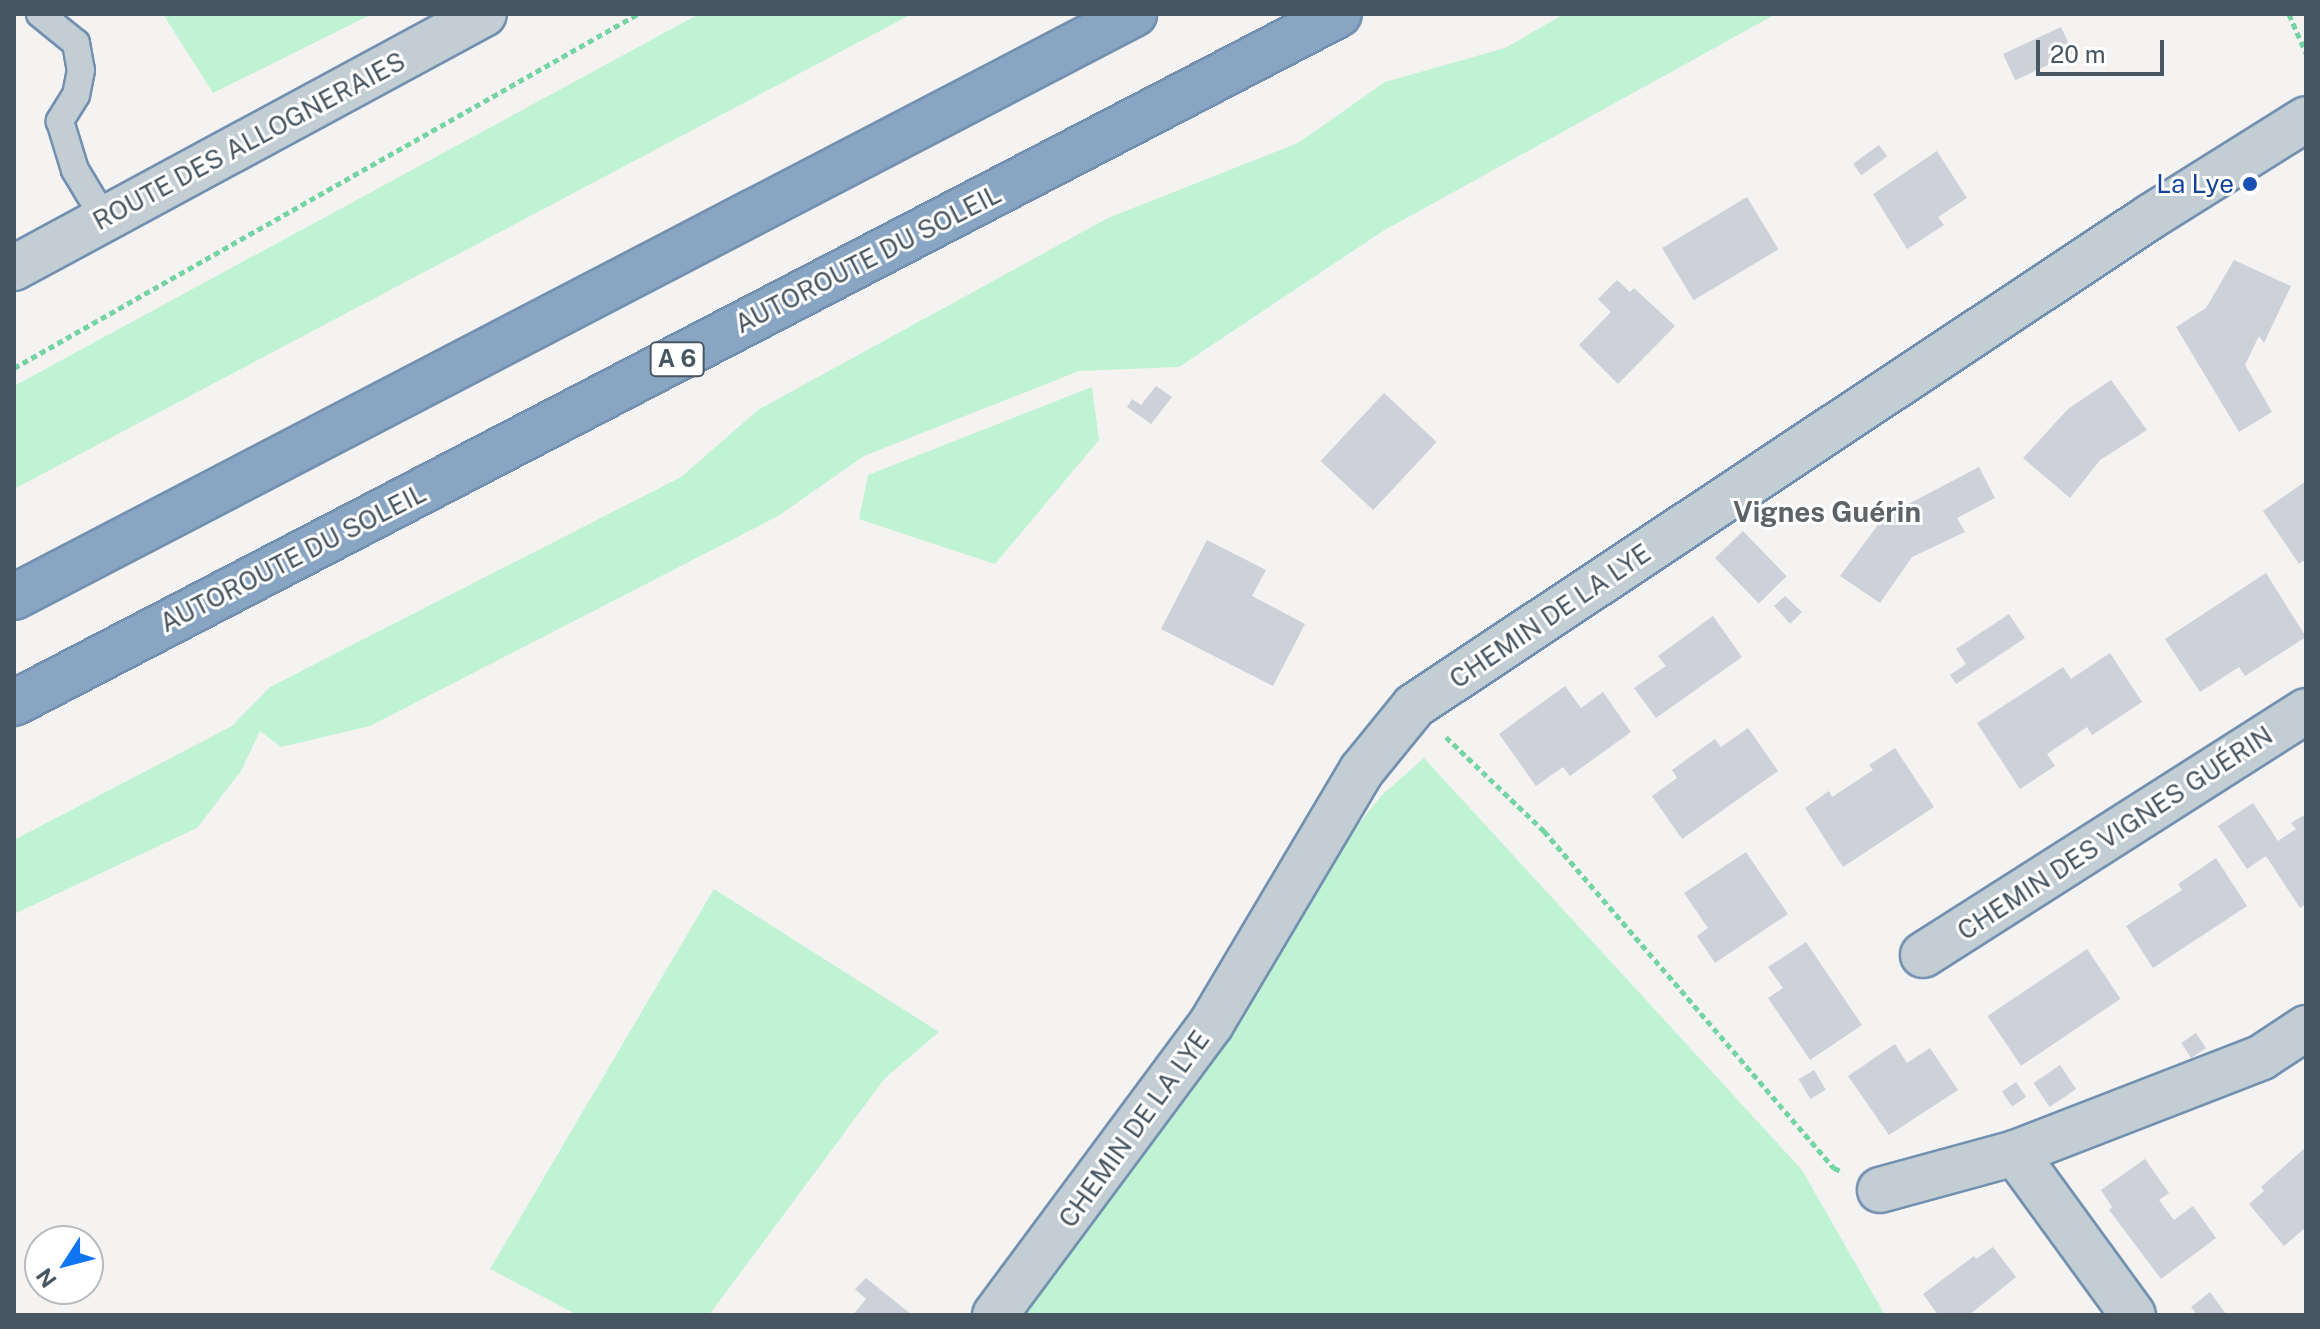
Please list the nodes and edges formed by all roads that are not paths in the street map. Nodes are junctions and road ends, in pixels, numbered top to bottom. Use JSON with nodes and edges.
{"nodes":[{"id":1,"x":40,"y":14,"type":"edge"},
{"id":2,"x":484,"y":14,"type":"edge"},
{"id":3,"x":1134,"y":14,"type":"edge"},
{"id":4,"x":1339,"y":14,"type":"edge"},
{"id":5,"x":2306,"y":119,"type":"edge"},
{"id":6,"x":104,"y":218,"type":"junction"},
{"id":7,"x":14,"y":268,"type":"edge"},
{"id":8,"x":14,"y":597,"type":"edge"},
{"id":9,"x":14,"y":703,"type":"edge"},
{"id":10,"x":2306,"y":711,"type":"edge"},
{"id":11,"x":1923,"y":955,"type":"dead end"},
{"id":12,"x":2299,"y":1044,"type":"edge"},
{"id":13,"x":2015,"y":1153,"type":"junction"},
{"id":14,"x":1880,"y":1190,"type":"road end"},
{"id":15,"x":995,"y":1315,"type":"edge"},
{"id":16,"x":2133,"y":1315,"type":"edge"}],
"edges":[{"from":1,"to":6,"type":"lane"},
{"from":2,"to":6,"type":"street","name":"ROUTE DES ALLOGNERAIES"},
{"from":3,"to":8,"type":"highway"},
{"from":4,"to":9,"type":"highway","name":"AUTOROUTE DU SOLEIL","number":"A 6"},
{"from":5,"to":15,"type":"street","name":"CHEMIN DE LA LYE"},
{"from":6,"to":7,"type":"street","name":"ROUTE DES ALLOGNERAIES"},
{"from":10,"to":11,"type":"street","name":"CHEMIN DES VIGNES GUÉRIN"},
{"from":12,"to":13,"type":"street"},
{"from":13,"to":14,"type":"street"},
{"from":13,"to":16,"type":"street"}]}
